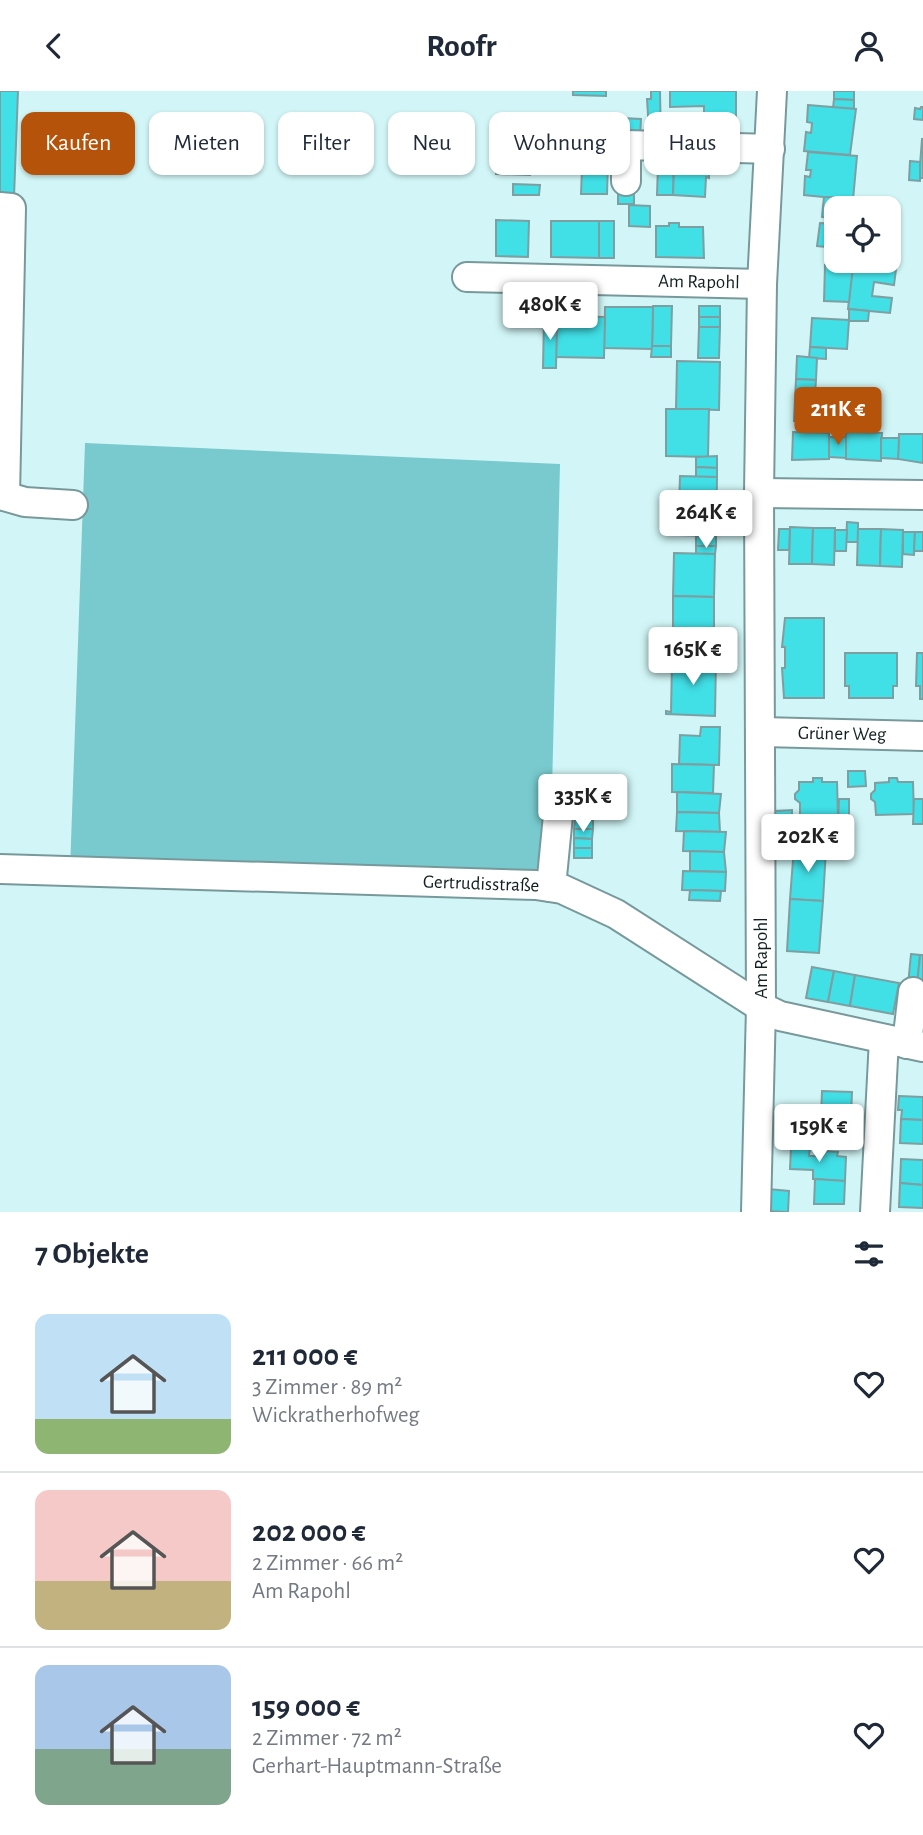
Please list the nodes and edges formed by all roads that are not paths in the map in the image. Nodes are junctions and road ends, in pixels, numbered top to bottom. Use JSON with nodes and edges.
{"nodes":[{"id":1,"x":772,"y":91,"type":"edge"},
{"id":2,"x":770,"y":149,"type":"junction"},
{"id":3,"x":626,"y":181,"type":"dead end"},
{"id":4,"x":0,"y":207,"type":"edge"},
{"id":5,"x":467,"y":277,"type":"dead end"},
{"id":6,"x":762,"y":284,"type":"junction"},
{"id":7,"x":760,"y":493,"type":"junction"},
{"id":8,"x":923,"y":495,"type":"edge"},
{"id":9,"x":3,"y":496,"type":"edge"},
{"id":10,"x":73,"y":505,"type":"dead end"},
{"id":11,"x":760,"y":732,"type":"junction"},
{"id":12,"x":923,"y":736,"type":"edge"},
{"id":13,"x":560,"y":795,"type":"dead end"},
{"id":14,"x":0,"y":869,"type":"edge"},
{"id":15,"x":551,"y":887,"type":"junction"},
{"id":16,"x":913,"y":992,"type":"dead end"},
{"id":17,"x":761,"y":1007,"type":"junction"},
{"id":18,"x":905,"y":1043,"type":"edge"},
{"id":19,"x":756,"y":1212,"type":"edge"},
{"id":20,"x":875,"y":1212,"type":"edge"}],
"edges":[{"from":1,"to":2,"type":"street","name":"Am Rapohl"},
{"from":2,"to":3,"type":"street"},
{"from":2,"to":6,"type":"street","name":"Am Rapohl"},
{"from":4,"to":9,"type":"street"},
{"from":5,"to":6,"type":"street","name":"Am Rapohl"},
{"from":6,"to":7,"type":"street","name":"Am Rapohl"},
{"from":7,"to":8,"type":"street"},
{"from":7,"to":11,"type":"street","name":"Am Rapohl"},
{"from":9,"to":10,"type":"street"},
{"from":11,"to":12,"type":"street","name":"Grüner Weg"},
{"from":11,"to":17,"type":"street","name":"Am Rapohl"},
{"from":13,"to":15,"type":"street"},
{"from":14,"to":15,"type":"street","name":"Gertrudisstraße"},
{"from":15,"to":17,"type":"street","name":"Gertrudisstraße"},
{"from":16,"to":18,"type":"street"},
{"from":17,"to":18,"type":"street","name":"Gertrudisstraße"},
{"from":17,"to":19,"type":"street","name":"Am Rapohl"},
{"from":18,"to":20,"type":"street"}]}
